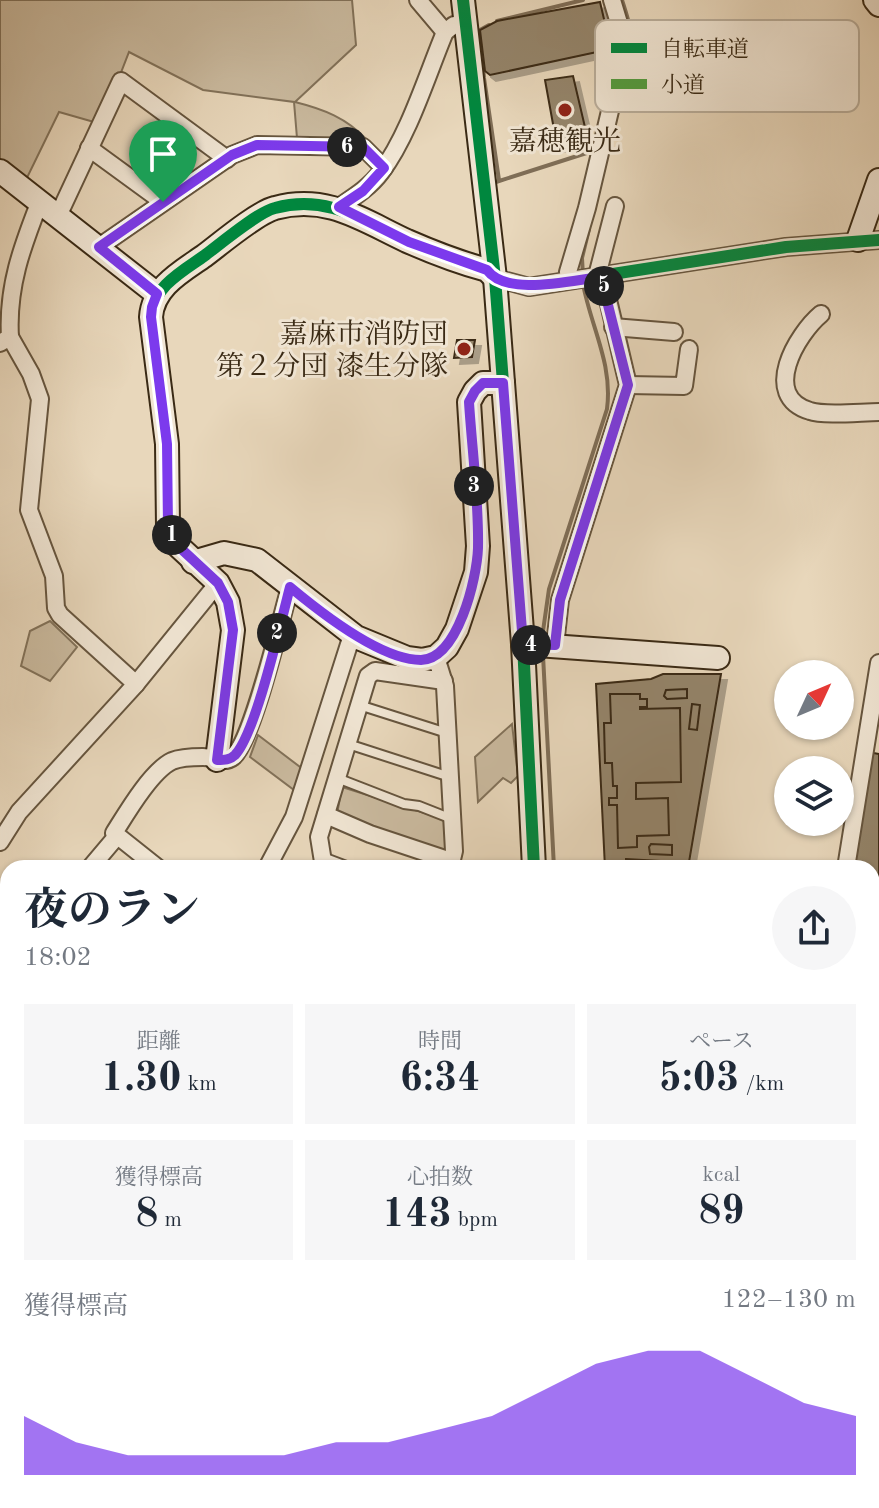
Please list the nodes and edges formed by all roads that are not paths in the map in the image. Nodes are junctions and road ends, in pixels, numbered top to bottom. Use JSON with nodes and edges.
{"nodes":[{"id":1,"x":418,"y":0,"type":"edge"},
{"id":2,"x":463,"y":0,"type":"edge"},
{"id":3,"x":612,"y":0,"type":"edge"},
{"id":4,"x":875,"y":0,"type":"edge"},
{"id":5,"x":879,"y":5,"type":"edge"},
{"id":6,"x":618,"y":20,"type":"edge"},
{"id":7,"x":455,"y":28,"type":"junction"},
{"id":8,"x":610,"y":112,"type":"edge"},
{"id":9,"x":89,"y":148,"type":"junction"},
{"id":10,"x":227,"y":159,"type":"junction"},
{"id":11,"x":384,"y":168,"type":"junction"},
{"id":12,"x":0,"y":171,"type":"edge"},
{"id":13,"x":879,"y":180,"type":"edge"},
{"id":14,"x":40,"y":201,"type":"junction"},
{"id":15,"x":163,"y":202,"type":"junction"},
{"id":16,"x":615,"y":206,"type":"dead end"},
{"id":17,"x":339,"y":207,"type":"junction"},
{"id":18,"x":58,"y":216,"type":"junction"},
{"id":19,"x":868,"y":240,"type":"edge"},
{"id":20,"x":99,"y":247,"type":"junction"},
{"id":21,"x":601,"y":277,"type":"junction"},
{"id":22,"x":495,"y":278,"type":"junction"},
{"id":23,"x":573,"y":280,"type":"junction"},
{"id":24,"x":157,"y":294,"type":"junction"},
{"id":25,"x":821,"y":314,"type":"dead end"},
{"id":26,"x":613,"y":327,"type":"junction"},
{"id":27,"x":674,"y":332,"type":"dead end"},
{"id":28,"x":5,"y":340,"type":"edge"},
{"id":29,"x":689,"y":349,"type":"dead end"},
{"id":30,"x":503,"y":383,"type":"junction"},
{"id":31,"x":628,"y":385,"type":"junction"},
{"id":32,"x":879,"y":412,"type":"edge"},
{"id":33,"x":193,"y":562,"type":"junction"},
{"id":34,"x":218,"y":583,"type":"junction"},
{"id":35,"x":290,"y":587,"type":"junction"},
{"id":36,"x":352,"y":635,"type":"junction"},
{"id":37,"x":523,"y":644,"type":"junction"},
{"id":38,"x":555,"y":645,"type":"junction"},
{"id":39,"x":436,"y":657,"type":"junction"},
{"id":40,"x":718,"y":658,"type":"dead end"},
{"id":41,"x":879,"y":663,"type":"edge"},
{"id":42,"x":444,"y":681,"type":"junction"},
{"id":43,"x":136,"y":684,"type":"junction"},
{"id":44,"x":359,"y":705,"type":"junction"},
{"id":45,"x":447,"y":733,"type":"junction"},
{"id":46,"x":348,"y":744,"type":"junction"},
{"id":47,"x":217,"y":760,"type":"junction"},
{"id":48,"x":450,"y":777,"type":"junction"},
{"id":49,"x":337,"y":778,"type":"junction"},
{"id":50,"x":326,"y":815,"type":"junction"},
{"id":51,"x":452,"y":819,"type":"junction"},
{"id":52,"x":117,"y":836,"type":"junction"},
{"id":53,"x":0,"y":842,"type":"edge"},
{"id":54,"x":97,"y":860,"type":"edge"},
{"id":55,"x":148,"y":860,"type":"edge"},
{"id":56,"x":271,"y":860,"type":"edge"},
{"id":57,"x":323,"y":860,"type":"edge"},
{"id":58,"x":438,"y":860,"type":"edge"},
{"id":59,"x":452,"y":860,"type":"edge"},
{"id":60,"x":534,"y":860,"type":"edge"},
{"id":61,"x":847,"y":860,"type":"edge"}],
"edges":[{"from":1,"to":7,"type":"street"},
{"from":2,"to":7,"type":"street"},
{"from":3,"to":6,"type":"street"},
{"from":4,"to":5,"type":"street"},
{"from":7,"to":11,"type":"street"},
{"from":7,"to":22,"type":"street"},
{"from":8,"to":23,"type":"street"},
{"from":9,"to":10,"type":"street"},
{"from":9,"to":15,"type":"street"},
{"from":9,"to":18,"type":"street"},
{"from":10,"to":11,"type":"street"},
{"from":10,"to":15,"type":"street"},
{"from":11,"to":17,"type":"street"},
{"from":12,"to":14,"type":"street"},
{"from":13,"to":19,"type":"street"},
{"from":14,"to":18,"type":"street"},
{"from":14,"to":28,"type":"street"},
{"from":15,"to":20,"type":"street"},
{"from":16,"to":21,"type":"street"},
{"from":17,"to":22,"type":"street"},
{"from":17,"to":24,"type":"street"},
{"from":18,"to":20,"type":"street"},
{"from":19,"to":21,"type":"street"},
{"from":20,"to":24,"type":"street"},
{"from":21,"to":23,"type":"street"},
{"from":21,"to":26,"type":"street"},
{"from":22,"to":23,"type":"street"},
{"from":22,"to":30,"type":"street"},
{"from":24,"to":33,"type":"street"},
{"from":25,"to":32,"type":"street"},
{"from":26,"to":27,"type":"street"},
{"from":26,"to":31,"type":"street"},
{"from":28,"to":43,"type":"street"},
{"from":29,"to":31,"type":"street"},
{"from":30,"to":37,"type":"street"},
{"from":30,"to":39,"type":"street"},
{"from":31,"to":38,"type":"street"},
{"from":33,"to":34,"type":"street"},
{"from":33,"to":35,"type":"street"},
{"from":34,"to":43,"type":"street"},
{"from":34,"to":47,"type":"street"},
{"from":35,"to":36,"type":"street"},
{"from":35,"to":47,"type":"street"},
{"from":36,"to":39,"type":"street"},
{"from":36,"to":56,"type":"street"},
{"from":37,"to":38,"type":"street"},
{"from":37,"to":60,"type":"street"},
{"from":38,"to":40,"type":"street"},
{"from":39,"to":42,"type":"street"},
{"from":41,"to":61,"type":"street"},
{"from":42,"to":44,"type":"street"},
{"from":42,"to":45,"type":"street"},
{"from":43,"to":53,"type":"street"},
{"from":44,"to":45,"type":"lane"},
{"from":44,"to":46,"type":"street"},
{"from":45,"to":48,"type":"street"},
{"from":46,"to":48,"type":"lane"},
{"from":46,"to":49,"type":"street"},
{"from":47,"to":52,"type":"street"},
{"from":48,"to":51,"type":"street"},
{"from":49,"to":50,"type":"street"},
{"from":49,"to":51,"type":"lane"},
{"from":50,"to":57,"type":"street"},
{"from":50,"to":58,"type":"street"},
{"from":51,"to":59,"type":"street"},
{"from":52,"to":54,"type":"street"},
{"from":52,"to":55,"type":"street"}]}
